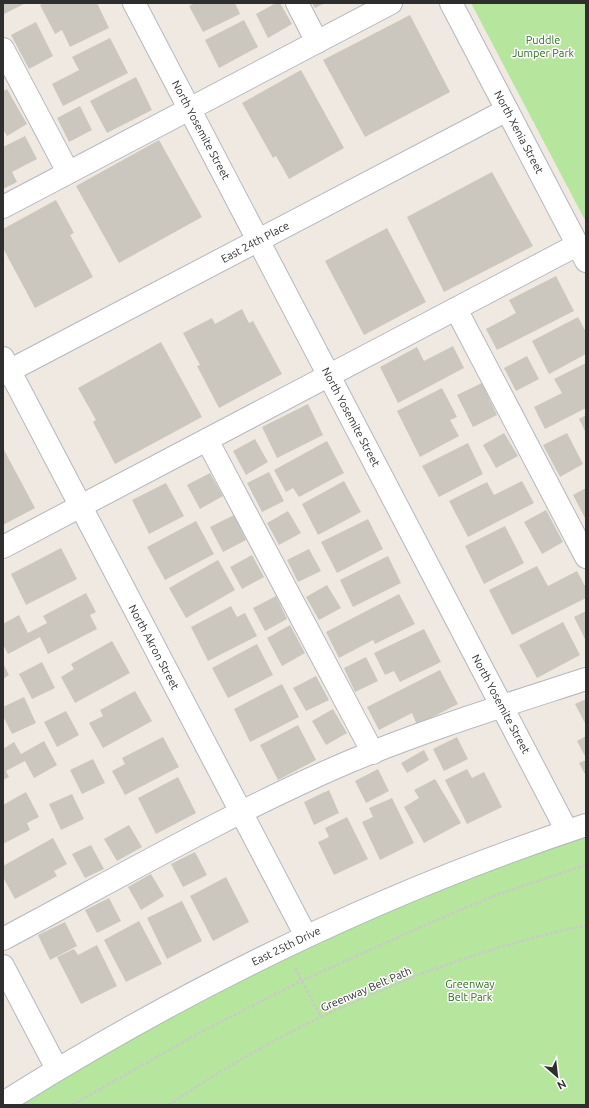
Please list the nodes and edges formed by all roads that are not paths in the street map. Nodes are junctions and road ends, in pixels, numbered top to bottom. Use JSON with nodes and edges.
{"nodes":[{"id":1,"x":134,"y":3,"type":"edge"},
{"id":2,"x":297,"y":3,"type":"edge"},
{"id":3,"x":392,"y":3,"type":"edge"},
{"id":4,"x":451,"y":3,"type":"edge"},
{"id":5,"x":317,"y":42,"type":"junction"},
{"id":6,"x":3,"y":49,"type":"edge"},
{"id":7,"x":190,"y":109,"type":"junction"},
{"id":8,"x":507,"y":110,"type":"junction"},
{"id":9,"x":68,"y":172,"type":"junction"},
{"id":10,"x":3,"y":207,"type":"edge"},
{"id":11,"x":259,"y":240,"type":"junction"},
{"id":12,"x":583,"y":252,"type":"edge"},
{"id":13,"x":456,"y":309,"type":"junction"},
{"id":14,"x":5,"y":367,"type":"edge"},
{"id":15,"x":329,"y":375,"type":"junction"},
{"id":16,"x":207,"y":440,"type":"junction"},
{"id":17,"x":81,"y":506,"type":"junction"},
{"id":18,"x":3,"y":547,"type":"edge"},
{"id":19,"x":586,"y":557,"type":"edge"},
{"id":20,"x":586,"y":679,"type":"edge"},
{"id":21,"x":501,"y":706,"type":"junction"},
{"id":22,"x":373,"y":753,"type":"junction"},
{"id":23,"x":240,"y":812,"type":"junction"},
{"id":24,"x":577,"y":828,"type":"edge"},
{"id":25,"x":306,"y":936,"type":"junction"},
{"id":26,"x":3,"y":939,"type":"edge"},
{"id":27,"x":3,"y":966,"type":"edge"},
{"id":28,"x":57,"y":1069,"type":"junction"},
{"id":29,"x":3,"y":1103,"type":"edge"}],
"edges":[{"from":1,"to":7,"type":"street","name":"North Yosemite Street"},
{"from":2,"to":5,"type":"street"},
{"from":3,"to":5,"type":"street"},
{"from":4,"to":8,"type":"street","name":"North Xenia Street"},
{"from":5,"to":7,"type":"street"},
{"from":6,"to":9,"type":"street"},
{"from":7,"to":9,"type":"street"},
{"from":7,"to":11,"type":"street","name":"North Yosemite Street"},
{"from":8,"to":11,"type":"street","name":"East 24th Place"},
{"from":8,"to":12,"type":"street","name":"North Xenia Street"},
{"from":9,"to":10,"type":"street"},
{"from":11,"to":14,"type":"street","name":"East 24th Place"},
{"from":11,"to":15,"type":"street","name":"North Yosemite Street"},
{"from":12,"to":13,"type":"street"},
{"from":13,"to":15,"type":"street"},
{"from":13,"to":19,"type":"street"},
{"from":14,"to":17,"type":"street","name":"North Akron Street"},
{"from":15,"to":16,"type":"street"},
{"from":15,"to":21,"type":"street","name":"North Yosemite Street"},
{"from":16,"to":17,"type":"street"},
{"from":16,"to":22,"type":"street"},
{"from":17,"to":18,"type":"street"},
{"from":17,"to":23,"type":"street","name":"North Akron Street"},
{"from":20,"to":21,"type":"street"},
{"from":21,"to":22,"type":"street"},
{"from":21,"to":24,"type":"street","name":"North Yosemite Street"},
{"from":22,"to":23,"type":"street"},
{"from":23,"to":25,"type":"street","name":"North Akron Street"},
{"from":23,"to":26,"type":"street"},
{"from":24,"to":25,"type":"street","name":"East 25th Drive"},
{"from":25,"to":28,"type":"street","name":"East 25th Drive"},
{"from":27,"to":28,"type":"street"},
{"from":28,"to":29,"type":"street","name":"East 25th Drive"}]}
